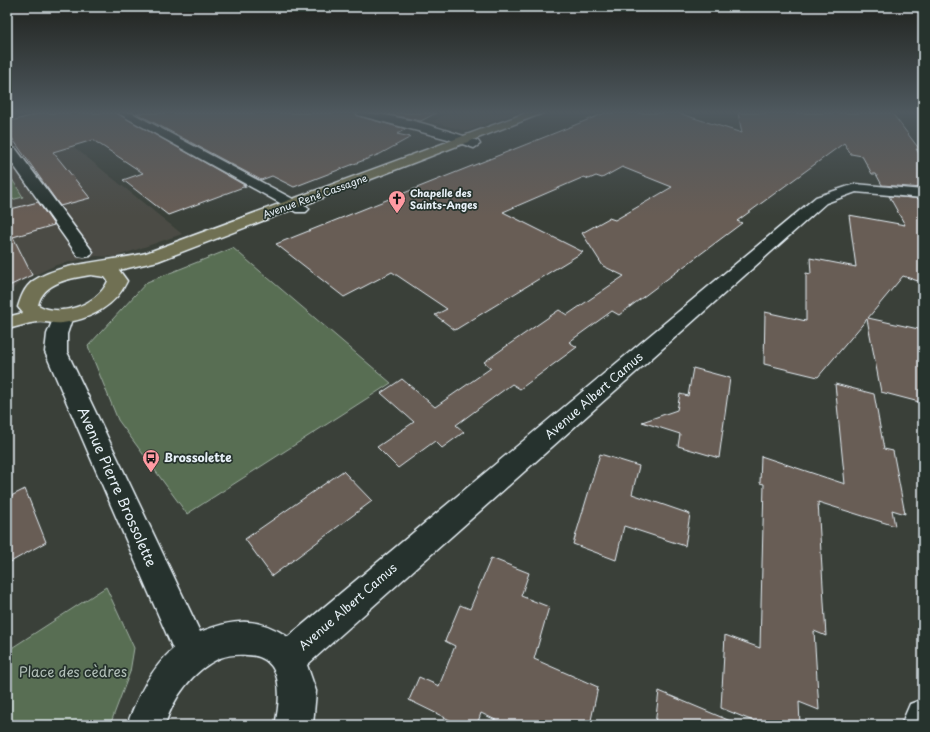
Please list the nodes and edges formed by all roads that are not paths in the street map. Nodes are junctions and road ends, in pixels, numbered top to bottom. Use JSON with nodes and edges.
{"nodes":[{"id":1,"x":185,"y":147,"type":"edge"},
{"id":2,"x":459,"y":147,"type":"edge"},
{"id":3,"x":11,"y":152,"type":"dead end"},
{"id":4,"x":923,"y":194,"type":"edge"},
{"id":5,"x":297,"y":207,"type":"junction"},
{"id":6,"x":87,"y":261,"type":"junction"},
{"id":7,"x":115,"y":290,"type":"junction"},
{"id":8,"x":32,"y":294,"type":"junction"},
{"id":9,"x":7,"y":309,"type":"edge"},
{"id":10,"x":51,"y":316,"type":"junction"},
{"id":11,"x":7,"y":323,"type":"edge"},
{"id":12,"x":193,"y":655,"type":"junction"},
{"id":13,"x":288,"y":659,"type":"junction"},
{"id":14,"x":923,"y":717,"type":"edge"},
{"id":15,"x":146,"y":725,"type":"edge"},
{"id":16,"x":294,"y":725,"type":"edge"},
{"id":17,"x":920,"y":725,"type":"edge"}],
"edges":[{"from":1,"to":5,"type":"street"},
{"from":2,"to":5,"type":"main road","name":"Avenue René Cassagne"},
{"from":3,"to":6,"type":"street"},
{"from":4,"to":13,"type":"street","name":"Avenue Albert Camus"},
{"from":5,"to":6,"type":"main road","name":"Avenue René Cassagne"},
{"from":5,"to":7,"type":"main road","name":"Avenue René Cassagne"},
{"from":6,"to":7,"type":"main road","name":"Avenue René Cassagne"},
{"from":6,"to":8,"type":"main road","name":"Avenue René Cassagne"},
{"from":7,"to":10,"type":"main road","name":"Avenue René Cassagne"},
{"from":8,"to":9,"type":"main road","name":"Avenue René Cassagne"},
{"from":8,"to":10,"type":"main road"},
{"from":10,"to":11,"type":"main road","name":"Avenue René Cassagne"},
{"from":10,"to":12,"type":"street","name":"Avenue Pierre Brossolette"},
{"from":12,"to":13,"type":"street"},
{"from":12,"to":15,"type":"street"},
{"from":13,"to":16,"type":"street"},
{"from":14,"to":17,"type":"street"}]}
